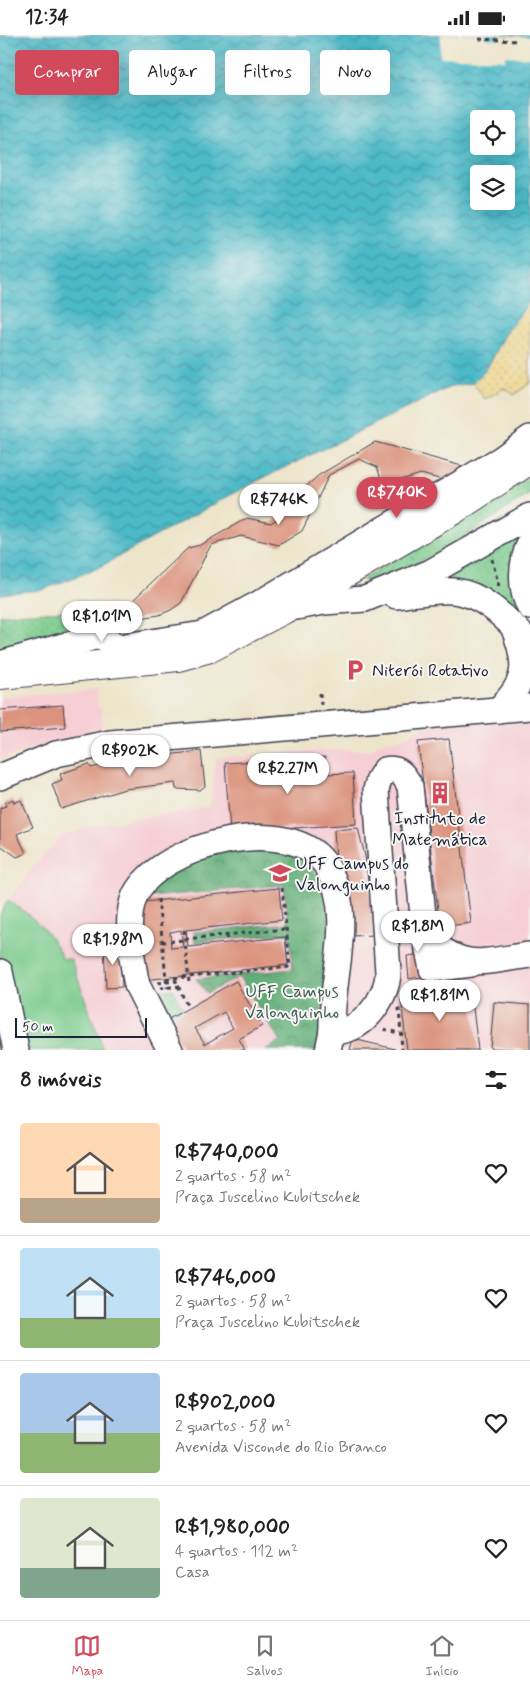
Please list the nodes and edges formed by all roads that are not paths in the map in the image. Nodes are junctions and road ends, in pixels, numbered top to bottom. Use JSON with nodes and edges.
{"nodes":[{"id":1,"x":530,"y":438,"type":"edge"},
{"id":2,"x":530,"y":460,"type":"edge"},
{"id":3,"x":530,"y":516,"type":"edge"},
{"id":4,"x":530,"y":543,"type":"edge"},
{"id":5,"x":365,"y":599,"type":"junction"},
{"id":6,"x":530,"y":607,"type":"edge"},
{"id":7,"x":283,"y":610,"type":"junction"},
{"id":8,"x":522,"y":635,"type":"edge"},
{"id":9,"x":0,"y":664,"type":"edge"},
{"id":10,"x":0,"y":675,"type":"edge"},
{"id":11,"x":530,"y":707,"type":"edge"},
{"id":12,"x":498,"y":710,"type":"junction"},
{"id":13,"x":0,"y":777,"type":"edge"},
{"id":14,"x":530,"y":955,"type":"edge"},
{"id":15,"x":0,"y":972,"type":"edge"},
{"id":16,"x":330,"y":1041,"type":"edge"},
{"id":17,"x":16,"y":1050,"type":"edge"},
{"id":18,"x":170,"y":1050,"type":"edge"}],
"edges":[{"from":1,"to":9,"type":"street"},
{"from":2,"to":7,"type":"main road"},
{"from":3,"to":5,"type":"street"},
{"from":4,"to":6,"type":"street"},
{"from":5,"to":7,"type":"street"},
{"from":5,"to":8,"type":"street"},
{"from":7,"to":10,"type":"main road"},
{"from":8,"to":12,"type":"street"},
{"from":11,"to":12,"type":"street"},
{"from":12,"to":13,"type":"street"},
{"from":14,"to":16,"type":"street"},
{"from":15,"to":17,"type":"street"},
{"from":16,"to":18,"type":"street"}]}
